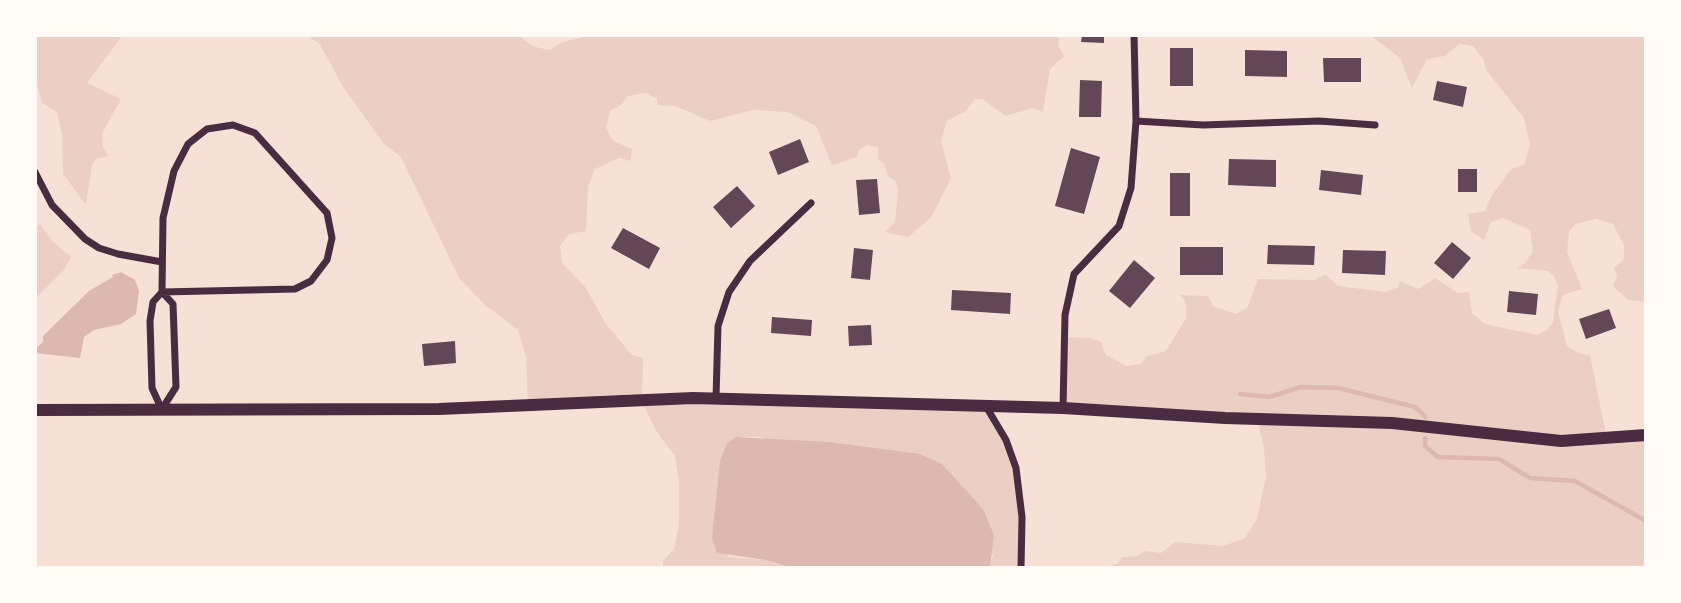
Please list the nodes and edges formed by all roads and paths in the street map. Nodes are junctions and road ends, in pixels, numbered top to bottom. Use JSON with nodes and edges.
{"nodes":[{"id":1,"x":1134,"y":35,"type":"edge"},
{"id":2,"x":1136,"y":121,"type":"junction"},
{"id":3,"x":1375,"y":124,"type":"dead end"},
{"id":4,"x":35,"y":172,"type":"edge"},
{"id":5,"x":811,"y":203,"type":"dead end"},
{"id":6,"x":162,"y":262,"type":"junction"},
{"id":7,"x":162,"y":292,"type":"junction"},
{"id":8,"x":716,"y":398,"type":"junction"},
{"id":9,"x":987,"y":408,"type":"junction"},
{"id":10,"x":1063,"y":408,"type":"junction"},
{"id":11,"x":35,"y":410,"type":"edge"},
{"id":12,"x":162,"y":410,"type":"junction"},
{"id":13,"x":1646,"y":435,"type":"edge"},
{"id":14,"x":1021,"y":568,"type":"edge"}],
"edges":[{"from":1,"to":2,"type":"street"},
{"from":2,"to":3,"type":"street"},
{"from":2,"to":10,"type":"street"},
{"from":4,"to":6,"type":"street"},
{"from":5,"to":8,"type":"street"},
{"from":6,"to":7,"type":"street"},
{"from":6,"to":7,"type":"street"},
{"from":7,"to":12,"type":"street"},
{"from":7,"to":12,"type":"street"},
{"from":8,"to":9,"type":"main road"},
{"from":8,"to":12,"type":"main road"},
{"from":9,"to":10,"type":"main road"},
{"from":9,"to":14,"type":"street"},
{"from":10,"to":13,"type":"main road"},
{"from":11,"to":12,"type":"main road"}]}
